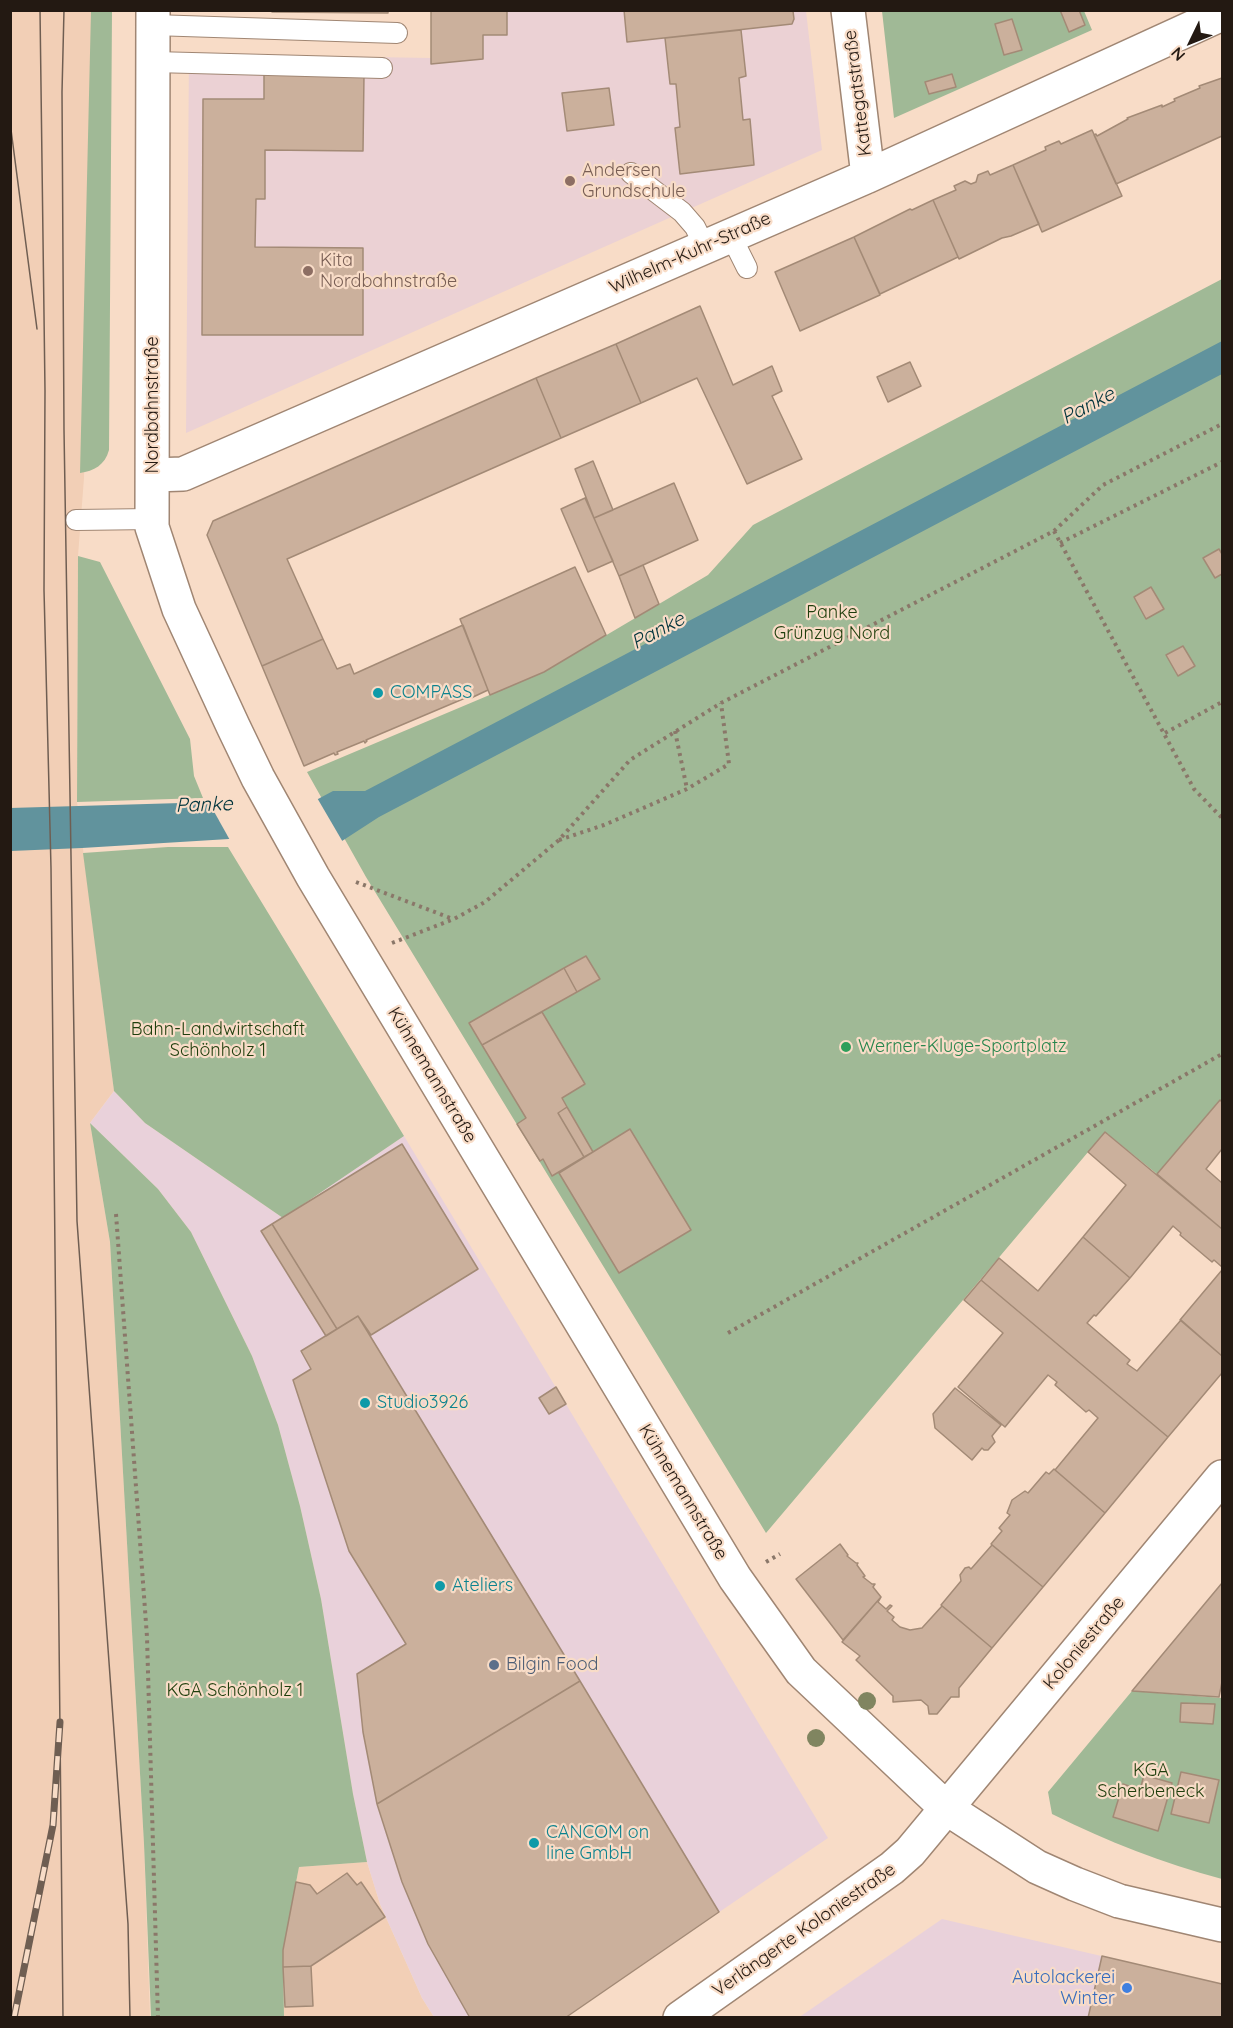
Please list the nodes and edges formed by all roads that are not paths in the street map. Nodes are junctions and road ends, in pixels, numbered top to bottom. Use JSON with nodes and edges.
{"nodes":[{"id":1,"x":848,"y":10,"type":"edge"},
{"id":2,"x":1222,"y":15,"type":"edge"},
{"id":3,"x":153,"y":18,"type":"edge"},
{"id":4,"x":397,"y":33,"type":"dead end"},
{"id":5,"x":154,"y":62,"type":"junction"},
{"id":6,"x":382,"y":68,"type":"dead end"},
{"id":7,"x":630,"y":173,"type":"dead end"},
{"id":8,"x":868,"y":176,"type":"junction"},
{"id":9,"x":718,"y":242,"type":"junction"},
{"id":10,"x":747,"y":268,"type":"dead end"},
{"id":11,"x":153,"y":475,"type":"junction"},
{"id":12,"x":152,"y":519,"type":"junction"},
{"id":13,"x":76,"y":520,"type":"dead end"},
{"id":14,"x":258,"y":778,"type":"joint"},
{"id":15,"x":1222,"y":1478,"type":"edge"},
{"id":16,"x":946,"y":1808,"type":"junction"},
{"id":17,"x":1222,"y":1925,"type":"edge"},
{"id":18,"x":680,"y":2018,"type":"edge"}],
"edges":[{"from":1,"to":8,"type":"street","name":"Kattegatstraße"},
{"from":2,"to":8,"type":"street","name":"Wilhelm-Kuhr-Straße"},
{"from":3,"to":4,"type":"lane"},
{"from":3,"to":5,"type":"street","name":"Nordbahnstraße"},
{"from":5,"to":6,"type":"lane"},
{"from":5,"to":11,"type":"street","name":"Nordbahnstraße"},
{"from":7,"to":9,"type":"lane"},
{"from":8,"to":9,"type":"street","name":"Wilhelm-Kuhr-Straße"},
{"from":9,"to":10,"type":"lane"},
{"from":9,"to":11,"type":"street","name":"Wilhelm-Kuhr-Straße"},
{"from":11,"to":12,"type":"street","name":"Nordbahnstraße"},
{"from":12,"to":13,"type":"lane"},
{"from":12,"to":14,"type":"street","name":"Nordbahnstraße"},
{"from":14,"to":16,"type":"street","name":"Kühnemannstraße"},
{"from":15,"to":16,"type":"street","name":"Koloniestraße"},
{"from":16,"to":17,"type":"street","name":"Kühnemannstraße"},
{"from":16,"to":18,"type":"street","name":"Verlängerte Koloniestraße"}]}
